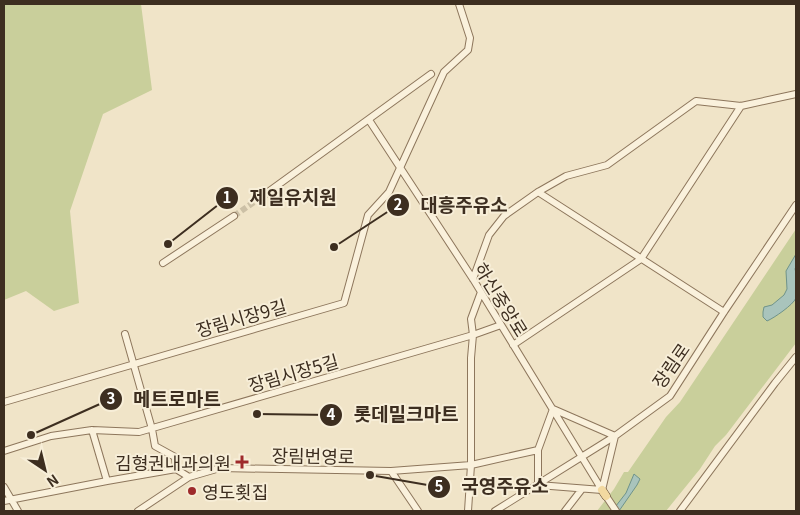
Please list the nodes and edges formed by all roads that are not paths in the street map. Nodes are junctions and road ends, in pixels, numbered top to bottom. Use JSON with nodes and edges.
{"nodes":[{"id":1,"x":459,"y":4,"type":"edge"},
{"id":2,"x":431,"y":74,"type":"dead end"},
{"id":3,"x":796,"y":94,"type":"edge"},
{"id":4,"x":741,"y":106,"type":"junction"},
{"id":5,"x":369,"y":120,"type":"junction"},
{"id":6,"x":400,"y":168,"type":"junction"},
{"id":7,"x":538,"y":192,"type":"junction"},
{"id":8,"x":264,"y":195,"type":"tunnel mouth"},
{"id":9,"x":796,"y":205,"type":"edge"},
{"id":10,"x":234,"y":216,"type":"tunnel mouth"},
{"id":11,"x":641,"y":259,"type":"junction"},
{"id":12,"x":163,"y":263,"type":"dead end"},
{"id":13,"x":473,"y":279,"type":"junction"},
{"id":14,"x":481,"y":292,"type":"junction"},
{"id":15,"x":724,"y":312,"type":"junction"},
{"id":16,"x":501,"y":325,"type":"junction"},
{"id":17,"x":125,"y":334,"type":"dead end"},
{"id":18,"x":473,"y":335,"type":"junction"},
{"id":19,"x":514,"y":345,"type":"junction"},
{"id":20,"x":796,"y":357,"type":"edge"},
{"id":21,"x":133,"y":363,"type":"junction"},
{"id":22,"x":4,"y":402,"type":"edge"},
{"id":23,"x":553,"y":409,"type":"junction"},
{"id":24,"x":152,"y":429,"type":"junction"},
{"id":25,"x":92,"y":430,"type":"junction"},
{"id":26,"x":615,"y":436,"type":"junction"},
{"id":27,"x":538,"y":450,"type":"junction"},
{"id":28,"x":4,"y":451,"type":"edge"},
{"id":29,"x":582,"y":457,"type":"junction"},
{"id":30,"x":470,"y":465,"type":"junction"},
{"id":31,"x":176,"y":469,"type":"junction"},
{"id":32,"x":391,"y":471,"type":"junction"},
{"id":33,"x":189,"y":477,"type":"junction"},
{"id":34,"x":107,"y":481,"type":"junction"},
{"id":35,"x":538,"y":485,"type":"junction"},
{"id":36,"x":4,"y":487,"type":"edge"},
{"id":37,"x":582,"y":489,"type":"junction"},
{"id":38,"x":604,"y":493,"type":"junction"},
{"id":39,"x":7,"y":500,"type":"edge"},
{"id":40,"x":18,"y":511,"type":"edge"},
{"id":41,"x":138,"y":511,"type":"edge"},
{"id":42,"x":418,"y":511,"type":"edge"},
{"id":43,"x":468,"y":511,"type":"edge"},
{"id":44,"x":495,"y":511,"type":"edge"},
{"id":45,"x":565,"y":511,"type":"edge"},
{"id":46,"x":616,"y":511,"type":"edge"},
{"id":47,"x":680,"y":511,"type":"edge"}],
"edges":[{"from":1,"to":6,"type":"street"},
{"from":2,"to":5,"type":"street"},
{"from":3,"to":4,"type":"street"},
{"from":4,"to":7,"type":"street"},
{"from":4,"to":11,"type":"street"},
{"from":5,"to":6,"type":"street","name":"하신중앙로"},
{"from":5,"to":8,"type":"street"},
{"from":6,"to":13,"type":"street","name":"하신중앙로"},
{"from":6,"to":21,"type":"street","name":"장림시장9길"},
{"from":7,"to":11,"type":"street"},
{"from":7,"to":13,"type":"street"},
{"from":9,"to":15,"type":"street","name":"장림로"},
{"from":10,"to":12,"type":"street"},
{"from":11,"to":15,"type":"street"},
{"from":11,"to":19,"type":"street"},
{"from":13,"to":14,"type":"street","name":"하신중앙로"},
{"from":14,"to":16,"type":"street","name":"하신중앙로"},
{"from":14,"to":18,"type":"street"},
{"from":15,"to":26,"type":"street","name":"장림로"},
{"from":16,"to":18,"type":"street","name":"장림시장5길"},
{"from":16,"to":19,"type":"street","name":"하신중앙로"},
{"from":17,"to":21,"type":"street"},
{"from":18,"to":24,"type":"street","name":"장림시장5길"},
{"from":18,"to":30,"type":"street"},
{"from":19,"to":23,"type":"street","name":"하신중앙로"},
{"from":20,"to":47,"type":"street"},
{"from":21,"to":22,"type":"street","name":"장림시장9길"},
{"from":21,"to":24,"type":"street"},
{"from":23,"to":26,"type":"street"},
{"from":23,"to":27,"type":"street"},
{"from":23,"to":29,"type":"street","name":"하신중앙로"},
{"from":24,"to":25,"type":"street","name":"장림시장5길"},
{"from":24,"to":31,"type":"street"},
{"from":25,"to":28,"type":"street","name":"장림시장5길"},
{"from":25,"to":34,"type":"street"},
{"from":26,"to":29,"type":"street","name":"장림로"},
{"from":26,"to":38,"type":"street"},
{"from":27,"to":30,"type":"street","name":"장림번영로"},
{"from":27,"to":35,"type":"street"},
{"from":29,"to":35,"type":"street","name":"장림로"},
{"from":29,"to":38,"type":"street","name":"하신중앙로"},
{"from":30,"to":32,"type":"street","name":"장림번영로"},
{"from":30,"to":43,"type":"street"},
{"from":31,"to":33,"type":"street"},
{"from":31,"to":34,"type":"street"},
{"from":32,"to":33,"type":"street","name":"장림번영로"},
{"from":32,"to":42,"type":"street"},
{"from":33,"to":41,"type":"street","name":"장림번영로"},
{"from":34,"to":39,"type":"street"},
{"from":35,"to":37,"type":"street"},
{"from":35,"to":44,"type":"street","name":"장림로"},
{"from":36,"to":39,"type":"street"},
{"from":37,"to":38,"type":"street"},
{"from":37,"to":45,"type":"street"},
{"from":38,"to":46,"type":"street","name":"하신중앙로"},
{"from":39,"to":40,"type":"street"}]}
